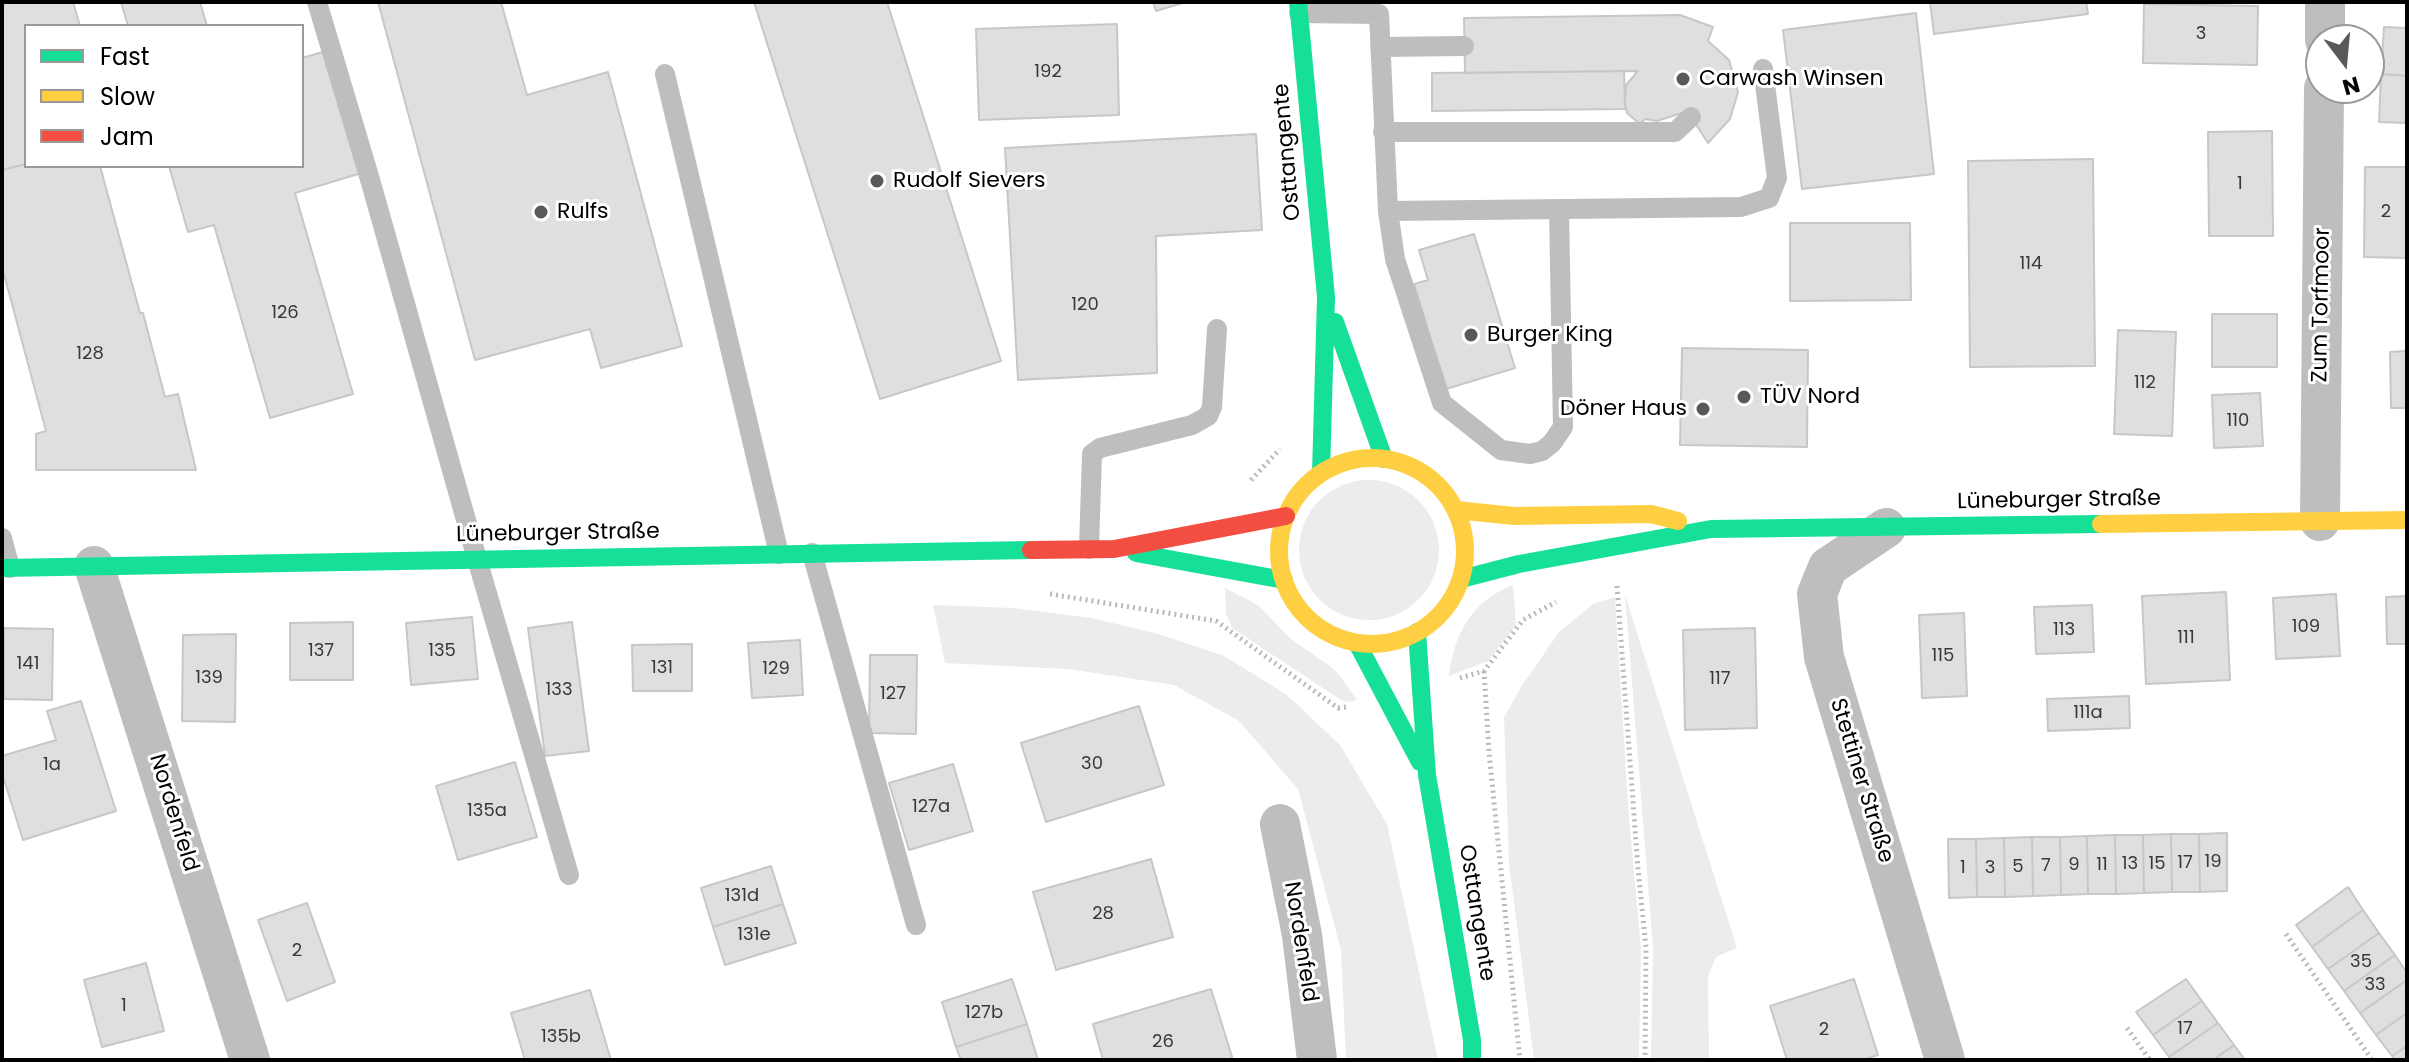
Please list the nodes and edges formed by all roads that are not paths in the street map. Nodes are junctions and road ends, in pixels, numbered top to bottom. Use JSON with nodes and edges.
{"nodes":[{"id":1,"x":317,"y":2,"type":"edge"},
{"id":2,"x":2325,"y":2,"type":"edge"},
{"id":3,"x":1299,"y":8,"type":"edge"},
{"id":4,"x":2325,"y":24,"type":"edge"},
{"id":5,"x":1464,"y":46,"type":"dead end"},
{"id":6,"x":1380,"y":47,"type":"junction"},
{"id":7,"x":1763,"y":69,"type":"dead end"},
{"id":8,"x":665,"y":74,"type":"dead end"},
{"id":9,"x":2324,"y":104,"type":"edge"},
{"id":10,"x":1691,"y":117,"type":"dead end"},
{"id":11,"x":1383,"y":132,"type":"junction"},
{"id":12,"x":1559,"y":210,"type":"junction"},
{"id":13,"x":1388,"y":211,"type":"junction"},
{"id":14,"x":1326,"y":297,"type":"junction"},
{"id":15,"x":1217,"y":329,"type":"dead end"},
{"id":16,"x":1384,"y":459,"type":"junction"},
{"id":17,"x":1321,"y":473,"type":"junction"},
{"id":18,"x":1456,"y":510,"type":"junction"},
{"id":19,"x":1286,"y":516,"type":"junction"},
{"id":20,"x":2407,"y":520,"type":"edge"},
{"id":21,"x":2320,"y":521,"type":"junction"},
{"id":22,"x":1886,"y":528,"type":"junction"},
{"id":23,"x":1711,"y":529,"type":"junction"},
{"id":24,"x":2,"y":538,"type":"edge"},
{"id":25,"x":1089,"y":549,"type":"junction"},
{"id":26,"x":1114,"y":549,"type":"junction"},
{"id":27,"x":812,"y":553,"type":"junction"},
{"id":28,"x":779,"y":554,"type":"junction"},
{"id":29,"x":477,"y":559,"type":"junction"},
{"id":30,"x":94,"y":566,"type":"junction"},
{"id":31,"x":6,"y":568,"type":"edge"},
{"id":32,"x":1461,"y":579,"type":"junction"},
{"id":33,"x":1284,"y":580,"type":"junction"},
{"id":34,"x":1417,"y":632,"type":"junction"},
{"id":35,"x":1357,"y":643,"type":"junction"},
{"id":36,"x":1427,"y":775,"type":"junction"},
{"id":37,"x":1280,"y":824,"type":"dead end"},
{"id":38,"x":569,"y":875,"type":"dead end"},
{"id":39,"x":916,"y":925,"type":"dead end"},
{"id":40,"x":250,"y":1060,"type":"edge"},
{"id":41,"x":1317,"y":1060,"type":"edge"},
{"id":42,"x":1472,"y":1060,"type":"edge"},
{"id":43,"x":1945,"y":1060,"type":"edge"}],
"edges":[{"from":1,"to":29,"type":"lane"},
{"from":2,"to":4,"type":"street"},
{"from":3,"to":6,"type":"lane"},
{"from":3,"to":14,"type":"main road","name":"Osttangente"},
{"from":5,"to":6,"type":"lane"},
{"from":6,"to":11,"type":"lane"},
{"from":7,"to":12,"type":"lane"},
{"from":8,"to":28,"type":"lane"},
{"from":9,"to":21,"type":"street","name":"Zum Torfmoor"},
{"from":10,"to":11,"type":"lane"},
{"from":11,"to":13,"type":"lane"},
{"from":12,"to":13,"type":"lane"},
{"from":12,"to":13,"type":"lane"},
{"from":14,"to":16,"type":"main road","name":"Osttangente"},
{"from":14,"to":17,"type":"main road","name":"Osttangente"},
{"from":15,"to":25,"type":"lane"},
{"from":16,"to":17,"type":"main road"},
{"from":16,"to":18,"type":"main road"},
{"from":17,"to":19,"type":"main road"},
{"from":18,"to":23,"type":"main road","name":"Lüneburger Straße"},
{"from":18,"to":32,"type":"main road"},
{"from":19,"to":26,"type":"main road","name":"Lüneburger Straße"},
{"from":19,"to":33,"type":"main road"},
{"from":20,"to":21,"type":"main road","name":"Lüneburger Straße"},
{"from":21,"to":22,"type":"main road","name":"Lüneburger Straße"},
{"from":22,"to":23,"type":"main road","name":"Lüneburger Straße"},
{"from":22,"to":43,"type":"street","name":"Stettiner Straße"},
{"from":23,"to":32,"type":"main road","name":"Lüneburger Straße"},
{"from":24,"to":31,"type":"lane"},
{"from":25,"to":26,"type":"main road","name":"Lüneburger Straße"},
{"from":25,"to":27,"type":"main road","name":"Lüneburger Straße"},
{"from":26,"to":33,"type":"main road","name":"Lüneburger Straße"},
{"from":27,"to":28,"type":"main road","name":"Lüneburger Straße"},
{"from":27,"to":39,"type":"lane"},
{"from":28,"to":29,"type":"main road","name":"Lüneburger Straße"},
{"from":29,"to":30,"type":"main road","name":"Lüneburger Straße"},
{"from":29,"to":38,"type":"lane"},
{"from":30,"to":31,"type":"main road","name":"Lüneburger Straße"},
{"from":30,"to":40,"type":"street","name":"Nordenfeld"},
{"from":32,"to":34,"type":"main road"},
{"from":33,"to":35,"type":"main road"},
{"from":34,"to":35,"type":"main road"},
{"from":34,"to":36,"type":"main road","name":"Osttangente"},
{"from":35,"to":36,"type":"main road","name":"Osttangente"},
{"from":36,"to":42,"type":"main road","name":"Osttangente"},
{"from":37,"to":41,"type":"street","name":"Nordenfeld"}]}
